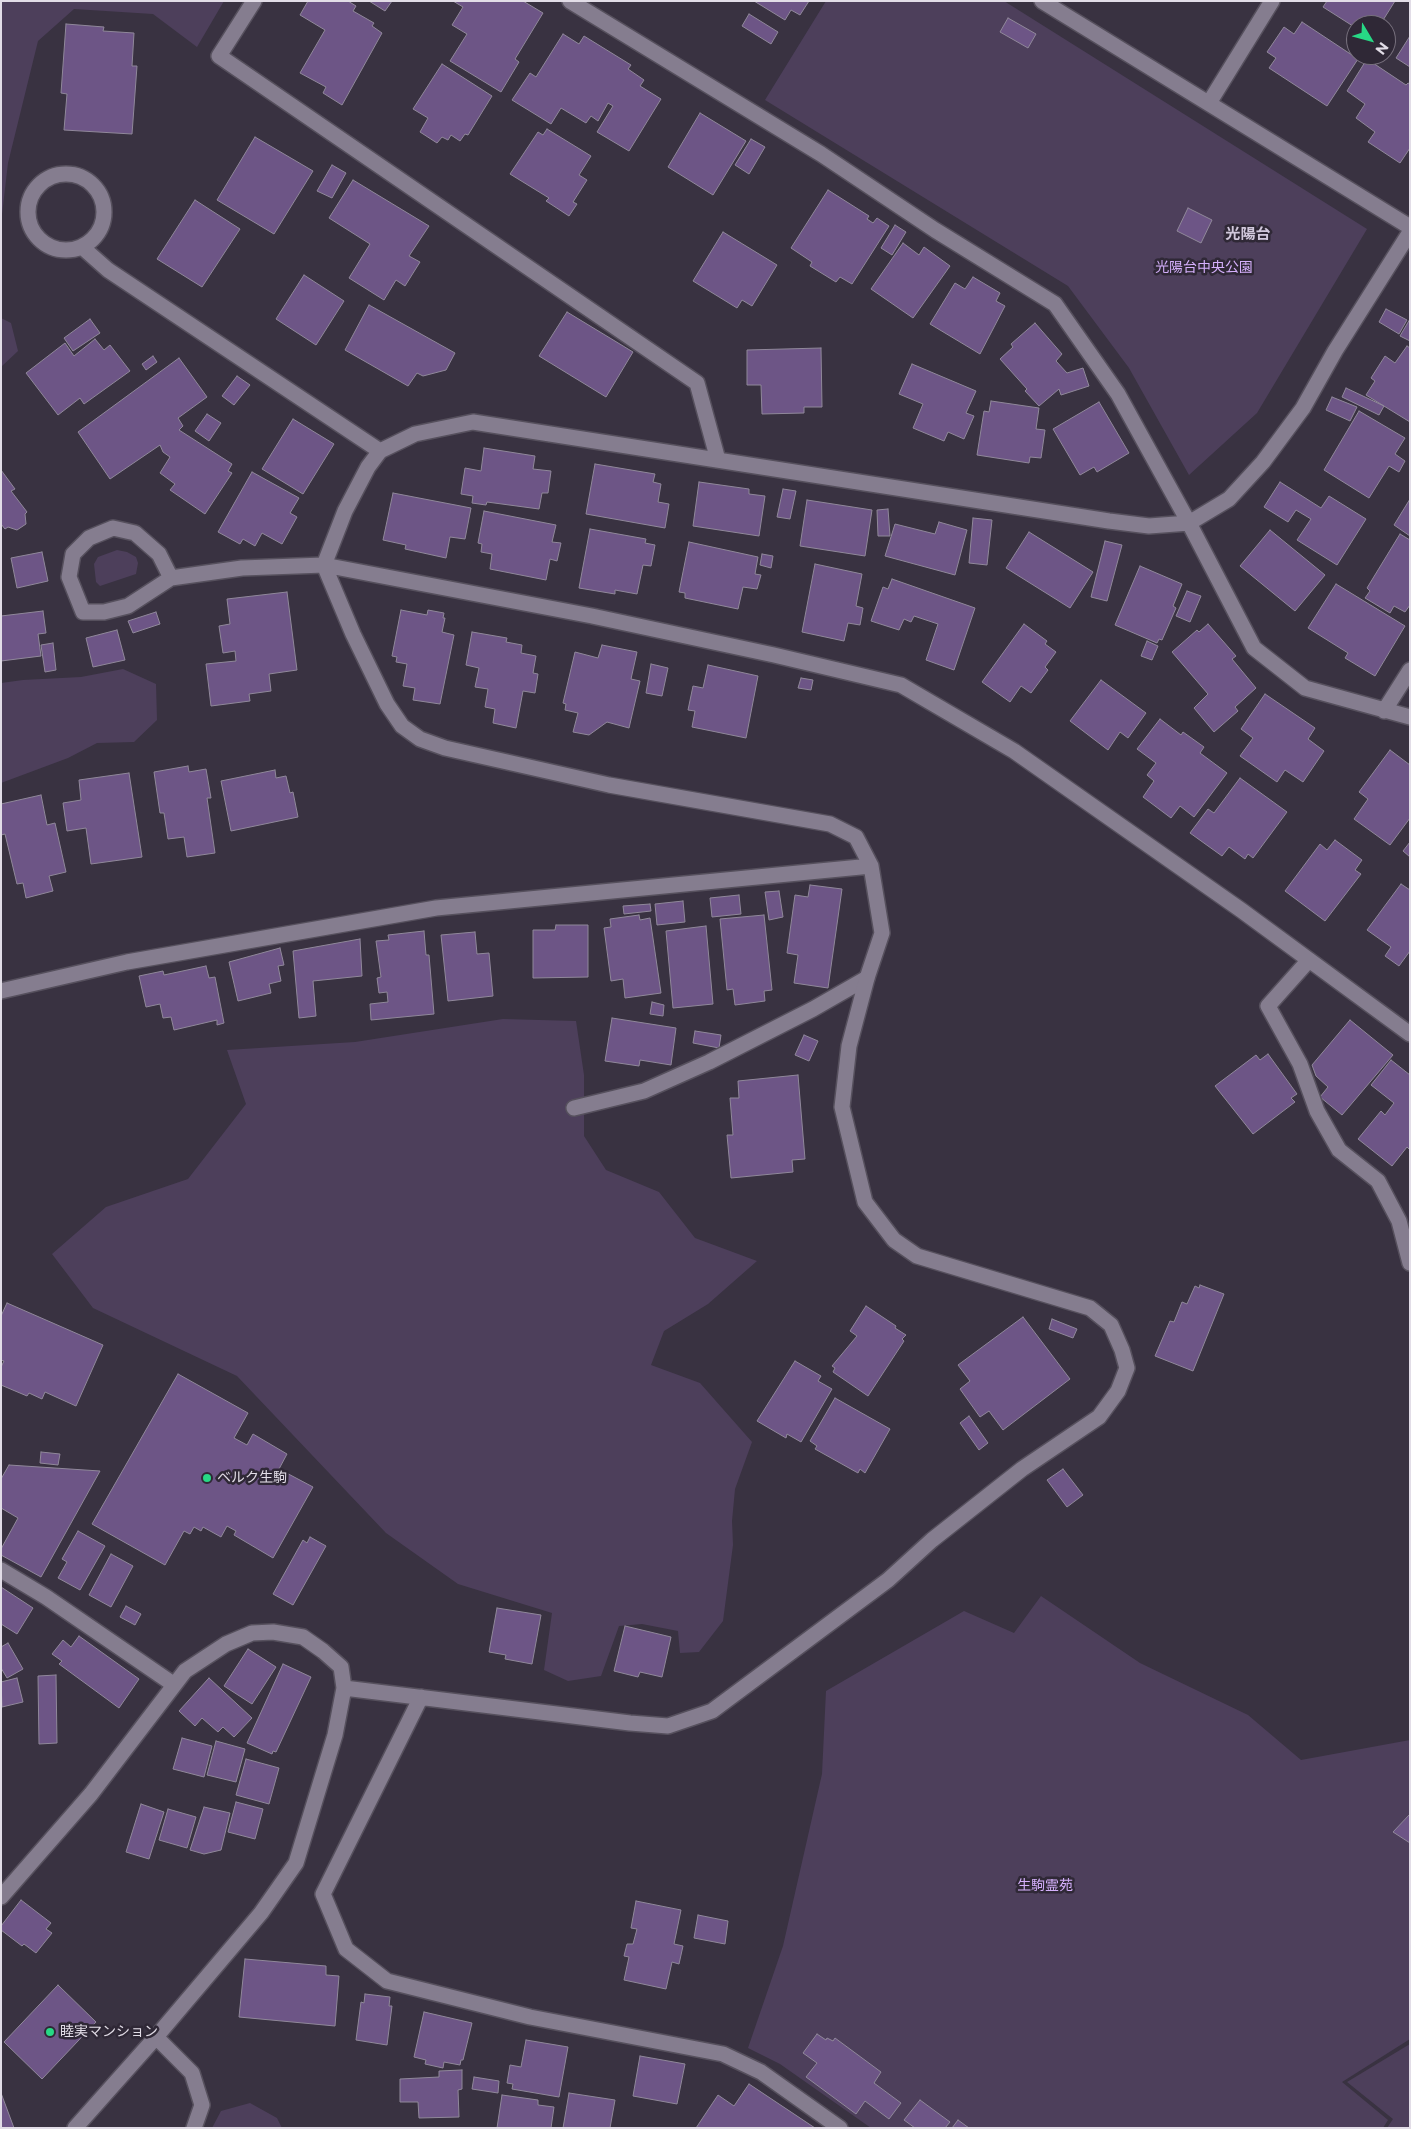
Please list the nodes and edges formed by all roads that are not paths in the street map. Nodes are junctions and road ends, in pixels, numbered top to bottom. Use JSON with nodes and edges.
{"nodes":[{"id":1,"x":254,"y":1,"type":"edge"},
{"id":2,"x":570,"y":1,"type":"edge"},
{"id":3,"x":1042,"y":1,"type":"edge"},
{"id":4,"x":1272,"y":1,"type":"edge"},
{"id":5,"x":1209,"y":103,"type":"junction"},
{"id":6,"x":1410,"y":228,"type":"edge"},
{"id":7,"x":1410,"y":232,"type":"edge"},
{"id":8,"x":82,"y":248,"type":"junction"},
{"id":9,"x":380,"y":451,"type":"junction"},
{"id":10,"x":718,"y":460,"type":"junction"},
{"id":11,"x":1189,"y":523,"type":"junction"},
{"id":12,"x":324,"y":564,"type":"junction"},
{"id":13,"x":171,"y":578,"type":"junction"},
{"id":14,"x":1410,"y":670,"type":"edge"},
{"id":15,"x":1384,"y":711,"type":"junction"},
{"id":16,"x":1410,"y":717,"type":"edge"},
{"id":17,"x":871,"y":866,"type":"junction"},
{"id":18,"x":1309,"y":960,"type":"junction"},
{"id":19,"x":867,"y":978,"type":"junction"},
{"id":20,"x":1,"y":991,"type":"edge"},
{"id":21,"x":1410,"y":1034,"type":"edge"},
{"id":22,"x":574,"y":1108,"type":"dead end"},
{"id":23,"x":1410,"y":1263,"type":"edge"},
{"id":24,"x":1,"y":1570,"type":"edge"},
{"id":25,"x":174,"y":1684,"type":"junction"},
{"id":26,"x":344,"y":1688,"type":"junction"},
{"id":27,"x":421,"y":1697,"type":"junction"},
{"id":28,"x":1,"y":1897,"type":"edge"},
{"id":29,"x":156,"y":2037,"type":"junction"},
{"id":30,"x":75,"y":2128,"type":"edge"},
{"id":31,"x":194,"y":2128,"type":"edge"},
{"id":32,"x":840,"y":2128,"type":"edge"}],
"edges":[{"from":1,"to":10,"type":"street"},
{"from":2,"to":11,"type":"street"},
{"from":3,"to":5,"type":"street"},
{"from":4,"to":5,"type":"street"},
{"from":5,"to":6,"type":"street"},
{"from":7,"to":11,"type":"street"},
{"from":8,"to":8,"type":"street"},
{"from":8,"to":9,"type":"street"},
{"from":9,"to":10,"type":"street"},
{"from":9,"to":12,"type":"street"},
{"from":10,"to":11,"type":"street"},
{"from":11,"to":15,"type":"street"},
{"from":12,"to":13,"type":"street"},
{"from":12,"to":17,"type":"street"},
{"from":12,"to":18,"type":"street"},
{"from":13,"to":13,"type":"street"},
{"from":14,"to":15,"type":"street"},
{"from":15,"to":16,"type":"street"},
{"from":17,"to":19,"type":"street"},
{"from":17,"to":20,"type":"street"},
{"from":18,"to":21,"type":"street"},
{"from":18,"to":23,"type":"street"},
{"from":19,"to":22,"type":"street"},
{"from":19,"to":27,"type":"street"},
{"from":24,"to":25,"type":"street"},
{"from":25,"to":26,"type":"street"},
{"from":25,"to":28,"type":"street"},
{"from":26,"to":27,"type":"street"},
{"from":26,"to":29,"type":"street"},
{"from":27,"to":32,"type":"street"},
{"from":29,"to":30,"type":"street"},
{"from":29,"to":31,"type":"street"}]}
